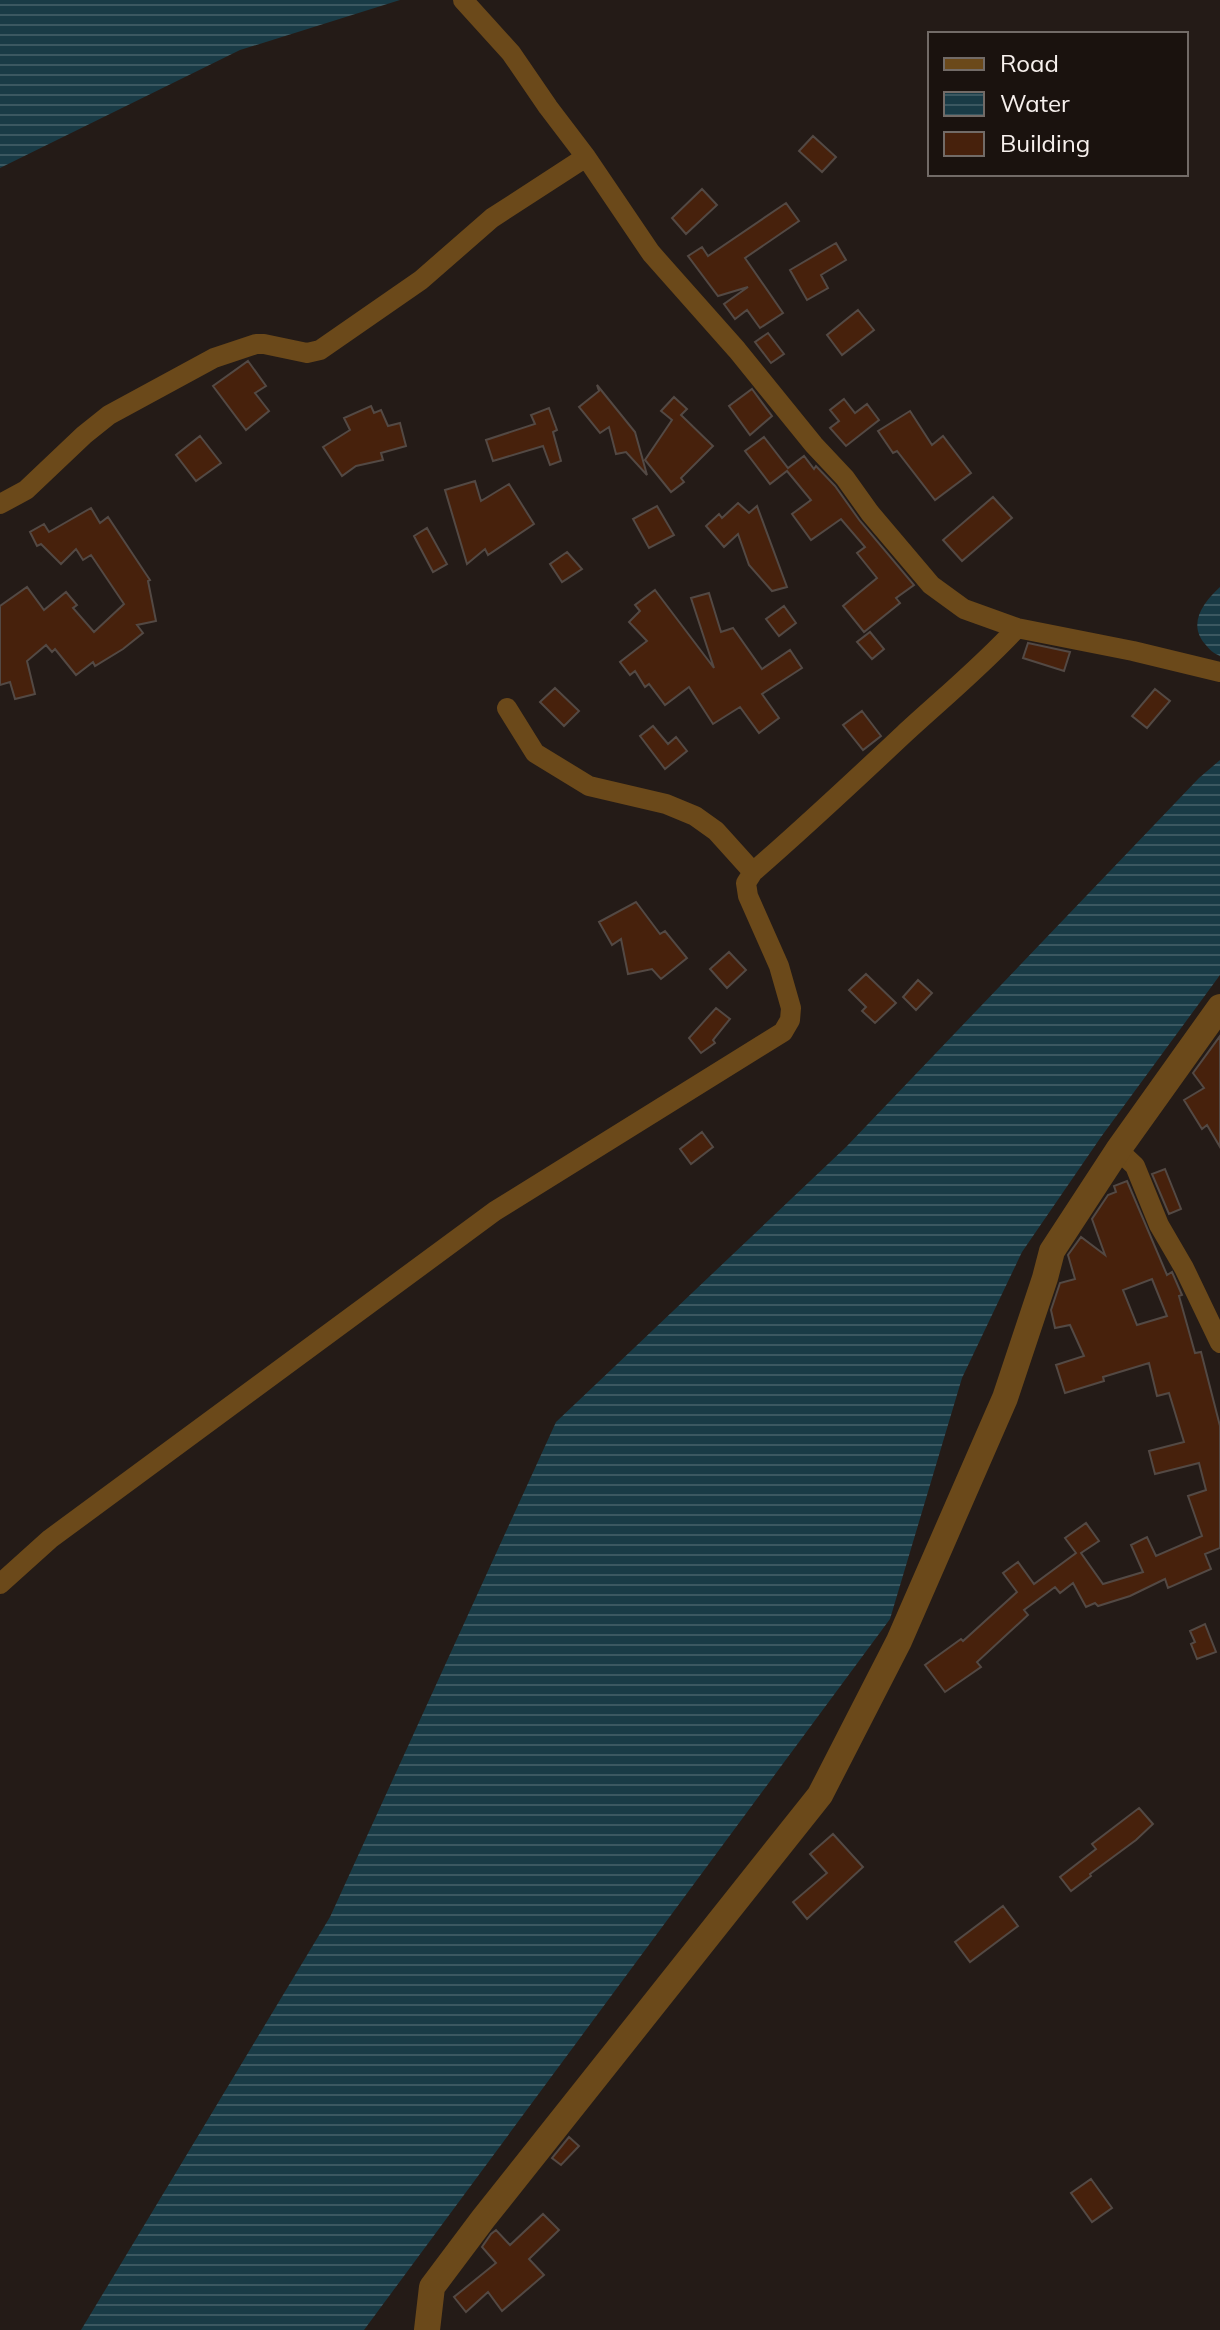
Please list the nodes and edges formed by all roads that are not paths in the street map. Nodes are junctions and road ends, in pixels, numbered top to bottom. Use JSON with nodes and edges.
{"nodes":[{"id":1,"x":463,"y":0,"type":"edge"},
{"id":2,"x":586,"y":157,"type":"junction"},
{"id":3,"x":0,"y":504,"type":"edge"},
{"id":4,"x":1017,"y":628,"type":"junction"},
{"id":5,"x":1220,"y":672,"type":"edge"},
{"id":6,"x":507,"y":708,"type":"dead end"},
{"id":7,"x":753,"y":872,"type":"junction"},
{"id":8,"x":1220,"y":1007,"type":"edge"},
{"id":9,"x":1118,"y":1150,"type":"junction"},
{"id":10,"x":1220,"y":1343,"type":"edge"},
{"id":11,"x":0,"y":1584,"type":"edge"},
{"id":12,"x":427,"y":2330,"type":"edge"}],
"edges":[{"from":1,"to":2,"type":"street"},
{"from":2,"to":3,"type":"street"},
{"from":2,"to":4,"type":"street"},
{"from":4,"to":5,"type":"street"},
{"from":4,"to":7,"type":"street"},
{"from":6,"to":7,"type":"street"},
{"from":7,"to":11,"type":"street"},
{"from":8,"to":9,"type":"street"},
{"from":9,"to":10,"type":"street"},
{"from":9,"to":12,"type":"street"}]}
